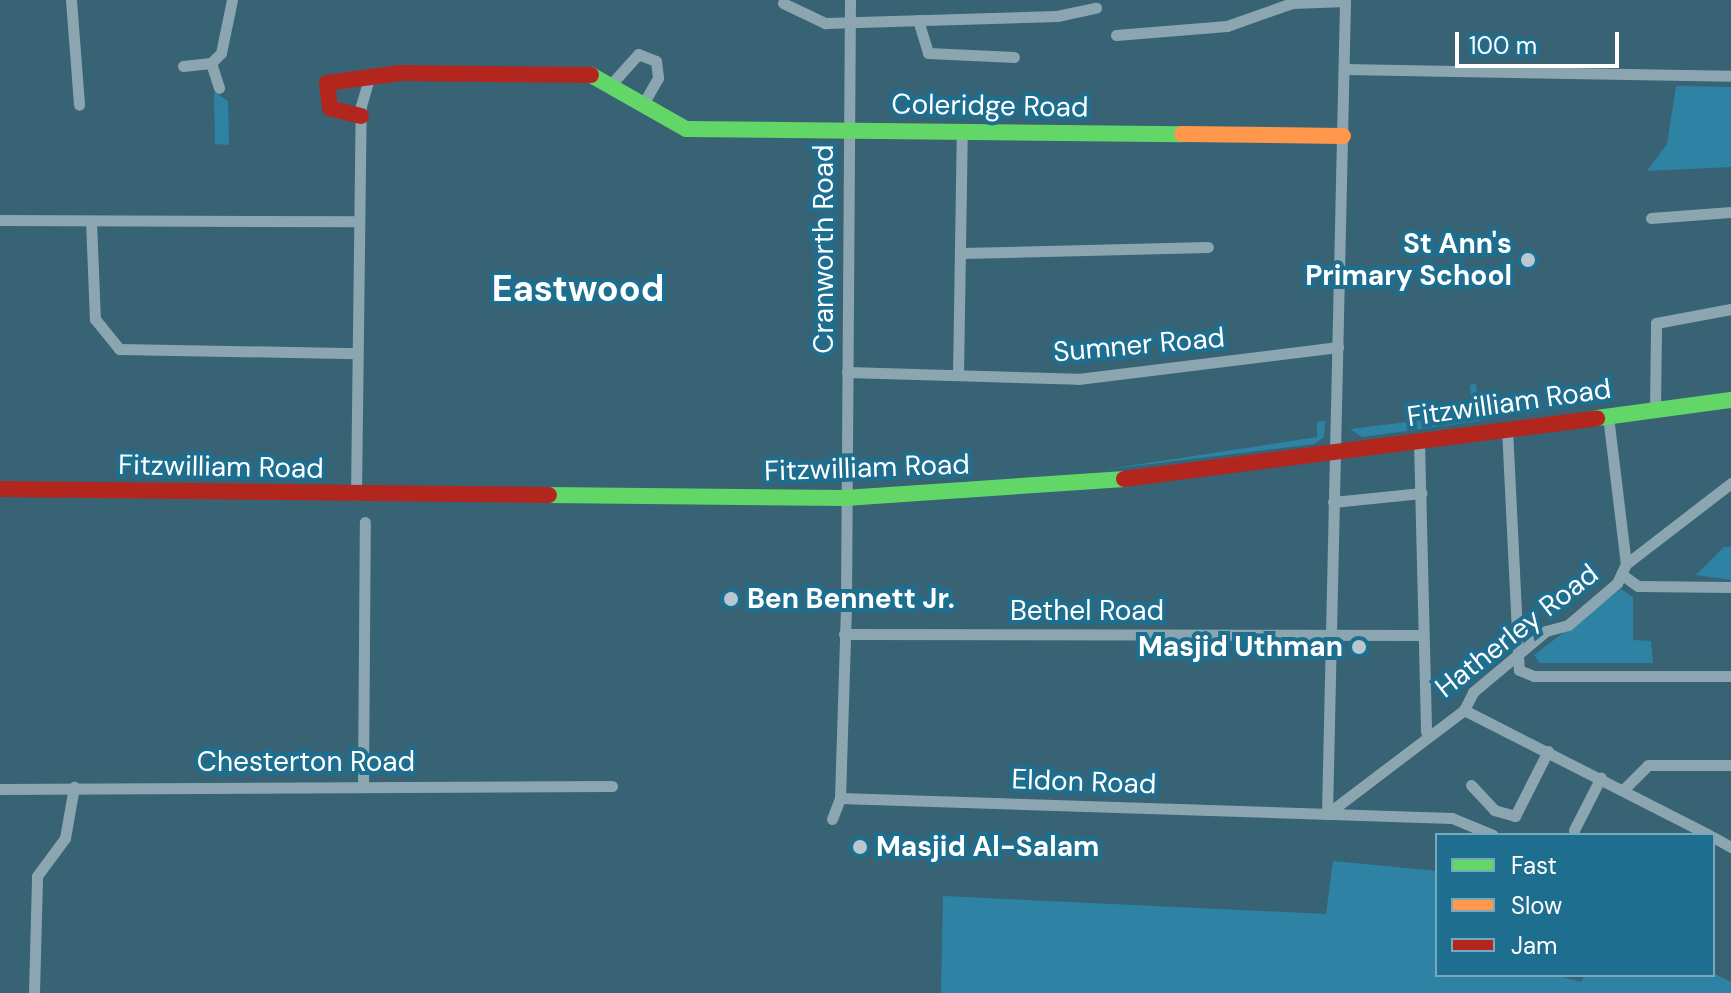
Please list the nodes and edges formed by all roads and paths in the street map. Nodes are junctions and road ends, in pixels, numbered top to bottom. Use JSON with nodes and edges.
{"nodes":[{"id":1,"x":71,"y":0,"type":"edge"},
{"id":2,"x":232,"y":0,"type":"edge"},
{"id":3,"x":850,"y":0,"type":"edge"},
{"id":4,"x":1345,"y":0,"type":"edge"},
{"id":5,"x":783,"y":3,"type":"dead end"},
{"id":6,"x":1096,"y":8,"type":"dead end"},
{"id":7,"x":918,"y":20,"type":"junction"},
{"id":8,"x":850,"y":21,"type":"junction"},
{"id":9,"x":1116,"y":35,"type":"dead end"},
{"id":10,"x":1014,"y":57,"type":"dead end"},
{"id":11,"x":211,"y":63,"type":"junction"},
{"id":12,"x":183,"y":66,"type":"dead end"},
{"id":13,"x":1344,"y":69,"type":"junction"},
{"id":14,"x":1731,"y":76,"type":"edge"},
{"id":15,"x":614,"y":81,"type":"junction"},
{"id":16,"x":368,"y":82,"type":"junction"},
{"id":17,"x":219,"y":88,"type":"dead end"},
{"id":18,"x":643,"y":104,"type":"junction"},
{"id":19,"x":79,"y":105,"type":"dead end"},
{"id":20,"x":361,"y":116,"type":"junction"},
{"id":21,"x":849,"y":129,"type":"junction"},
{"id":22,"x":962,"y":132,"type":"junction"},
{"id":23,"x":1343,"y":136,"type":"junction"},
{"id":24,"x":1731,"y":212,"type":"edge"},
{"id":25,"x":1651,"y":218,"type":"dead end"},
{"id":26,"x":0,"y":220,"type":"edge"},
{"id":27,"x":91,"y":221,"type":"junction"},
{"id":28,"x":359,"y":221,"type":"junction"},
{"id":29,"x":1208,"y":247,"type":"dead end"},
{"id":30,"x":962,"y":253,"type":"junction"},
{"id":31,"x":1731,"y":309,"type":"edge"},
{"id":32,"x":1338,"y":347,"type":"junction"},
{"id":33,"x":357,"y":353,"type":"junction"},
{"id":34,"x":847,"y":372,"type":"junction"},
{"id":35,"x":958,"y":375,"type":"junction"},
{"id":36,"x":1731,"y":400,"type":"edge"},
{"id":37,"x":1655,"y":410,"type":"junction"},
{"id":38,"x":1608,"y":416,"type":"junction"},
{"id":39,"x":1507,"y":428,"type":"junction"},
{"id":40,"x":1419,"y":441,"type":"junction"},
{"id":41,"x":1335,"y":453,"type":"junction"},
{"id":42,"x":1731,"y":483,"type":"edge"},
{"id":43,"x":0,"y":489,"type":"edge"},
{"id":44,"x":1422,"y":493,"type":"junction"},
{"id":45,"x":356,"y":495,"type":"junction"},
{"id":46,"x":1715,"y":496,"type":"junction"},
{"id":47,"x":845,"y":498,"type":"junction"},
{"id":48,"x":1731,"y":499,"type":"edge"},
{"id":49,"x":1333,"y":502,"type":"junction"},
{"id":50,"x":365,"y":522,"type":"dead end"},
{"id":51,"x":1625,"y":570,"type":"junction"},
{"id":52,"x":1731,"y":587,"type":"edge"},
{"id":53,"x":844,"y":634,"type":"junction"},
{"id":54,"x":1330,"y":635,"type":"junction"},
{"id":55,"x":1423,"y":635,"type":"junction"},
{"id":56,"x":1516,"y":658,"type":"junction"},
{"id":57,"x":1731,"y":676,"type":"edge"},
{"id":58,"x":1464,"y":710,"type":"junction"},
{"id":59,"x":1426,"y":732,"type":"junction"},
{"id":60,"x":1548,"y":751,"type":"junction"},
{"id":61,"x":1731,"y":765,"type":"edge"},
{"id":62,"x":1601,"y":777,"type":"junction"},
{"id":63,"x":363,"y":785,"type":"junction"},
{"id":64,"x":1471,"y":785,"type":"dead end"},
{"id":65,"x":612,"y":786,"type":"dead end"},
{"id":66,"x":74,"y":787,"type":"junction"},
{"id":67,"x":0,"y":789,"type":"edge"},
{"id":68,"x":1623,"y":790,"type":"junction"},
{"id":69,"x":840,"y":798,"type":"junction"},
{"id":70,"x":1327,"y":814,"type":"junction"},
{"id":71,"x":832,"y":819,"type":"dead end"},
{"id":72,"x":1574,"y":830,"type":"dead end"},
{"id":73,"x":1488,"y":833,"type":"edge"},
{"id":74,"x":1705,"y":833,"type":"edge"},
{"id":75,"x":34,"y":993,"type":"edge"}],
"edges":[{"from":1,"to":19,"type":"street"},
{"from":2,"to":11,"type":"street"},
{"from":3,"to":8,"type":"street","name":"Cranworth Road"},
{"from":4,"to":9,"type":"street"},
{"from":4,"to":13,"type":"street"},
{"from":5,"to":8,"type":"street"},
{"from":6,"to":7,"type":"street"},
{"from":7,"to":8,"type":"street"},
{"from":7,"to":10,"type":"street"},
{"from":8,"to":21,"type":"street","name":"Cranworth Road"},
{"from":11,"to":12,"type":"street"},
{"from":11,"to":17,"type":"street"},
{"from":13,"to":14,"type":"street"},
{"from":13,"to":23,"type":"street"},
{"from":15,"to":16,"type":"main road"},
{"from":15,"to":18,"type":"main road","name":"Coleridge Road"},
{"from":15,"to":18,"type":"street"},
{"from":16,"to":20,"type":"street"},
{"from":16,"to":20,"type":"main road"},
{"from":18,"to":21,"type":"main road","name":"Coleridge Road"},
{"from":20,"to":28,"type":"street"},
{"from":21,"to":22,"type":"main road","name":"Coleridge Road"},
{"from":21,"to":34,"type":"street","name":"Cranworth Road"},
{"from":22,"to":23,"type":"main road","name":"Coleridge Road"},
{"from":22,"to":30,"type":"street"},
{"from":23,"to":32,"type":"street"},
{"from":24,"to":25,"type":"street"},
{"from":26,"to":27,"type":"street"},
{"from":27,"to":28,"type":"street"},
{"from":27,"to":33,"type":"street"},
{"from":28,"to":33,"type":"street"},
{"from":29,"to":30,"type":"street"},
{"from":30,"to":35,"type":"street"},
{"from":31,"to":37,"type":"street"},
{"from":32,"to":35,"type":"street","name":"Sumner Road"},
{"from":32,"to":41,"type":"street"},
{"from":33,"to":45,"type":"street"},
{"from":34,"to":35,"type":"street","name":"Sumner Road"},
{"from":34,"to":47,"type":"street","name":"Cranworth Road"},
{"from":36,"to":37,"type":"main road","name":"Fitzwilliam Road"},
{"from":37,"to":38,"type":"main road","name":"Fitzwilliam Road"},
{"from":38,"to":39,"type":"main road","name":"Fitzwilliam Road"},
{"from":38,"to":51,"type":"street"},
{"from":39,"to":40,"type":"main road","name":"Fitzwilliam Road"},
{"from":39,"to":56,"type":"street"},
{"from":40,"to":41,"type":"main road","name":"Fitzwilliam Road"},
{"from":40,"to":44,"type":"street"},
{"from":41,"to":47,"type":"main road","name":"Fitzwilliam Road"},
{"from":41,"to":49,"type":"street"},
{"from":42,"to":46,"type":"street","name":"Hatherley Road"},
{"from":43,"to":45,"type":"main road","name":"Fitzwilliam Road"},
{"from":44,"to":49,"type":"street"},
{"from":44,"to":55,"type":"street"},
{"from":45,"to":47,"type":"main road","name":"Fitzwilliam Road"},
{"from":46,"to":48,"type":"street"},
{"from":46,"to":51,"type":"street","name":"Hatherley Road"},
{"from":47,"to":53,"type":"street","name":"Cranworth Road"},
{"from":49,"to":54,"type":"street"},
{"from":50,"to":63,"type":"street"},
{"from":51,"to":52,"type":"street"},
{"from":51,"to":56,"type":"street","name":"Hatherley Road"},
{"from":53,"to":54,"type":"street","name":"Bethel Road"},
{"from":53,"to":69,"type":"street","name":"Cranworth Road"},
{"from":54,"to":55,"type":"street","name":"Bethel Road"},
{"from":54,"to":70,"type":"street"},
{"from":55,"to":59,"type":"street"},
{"from":56,"to":57,"type":"street"},
{"from":56,"to":58,"type":"street","name":"Hatherley Road"},
{"from":58,"to":59,"type":"street","name":"Hatherley Road"},
{"from":58,"to":60,"type":"street"},
{"from":59,"to":70,"type":"street","name":"Hatherley Road"},
{"from":60,"to":62,"type":"street"},
{"from":60,"to":64,"type":"street"},
{"from":61,"to":68,"type":"street"},
{"from":62,"to":68,"type":"street"},
{"from":62,"to":72,"type":"street"},
{"from":63,"to":65,"type":"street","name":"Chesterton Road"},
{"from":63,"to":66,"type":"street","name":"Chesterton Road"},
{"from":66,"to":67,"type":"street","name":"Chesterton Road"},
{"from":66,"to":75,"type":"street"},
{"from":68,"to":74,"type":"street"},
{"from":69,"to":70,"type":"street","name":"Eldon Road"},
{"from":69,"to":71,"type":"street","name":"Cranworth Road"},
{"from":70,"to":73,"type":"street","name":"Eldon Road"}]}
